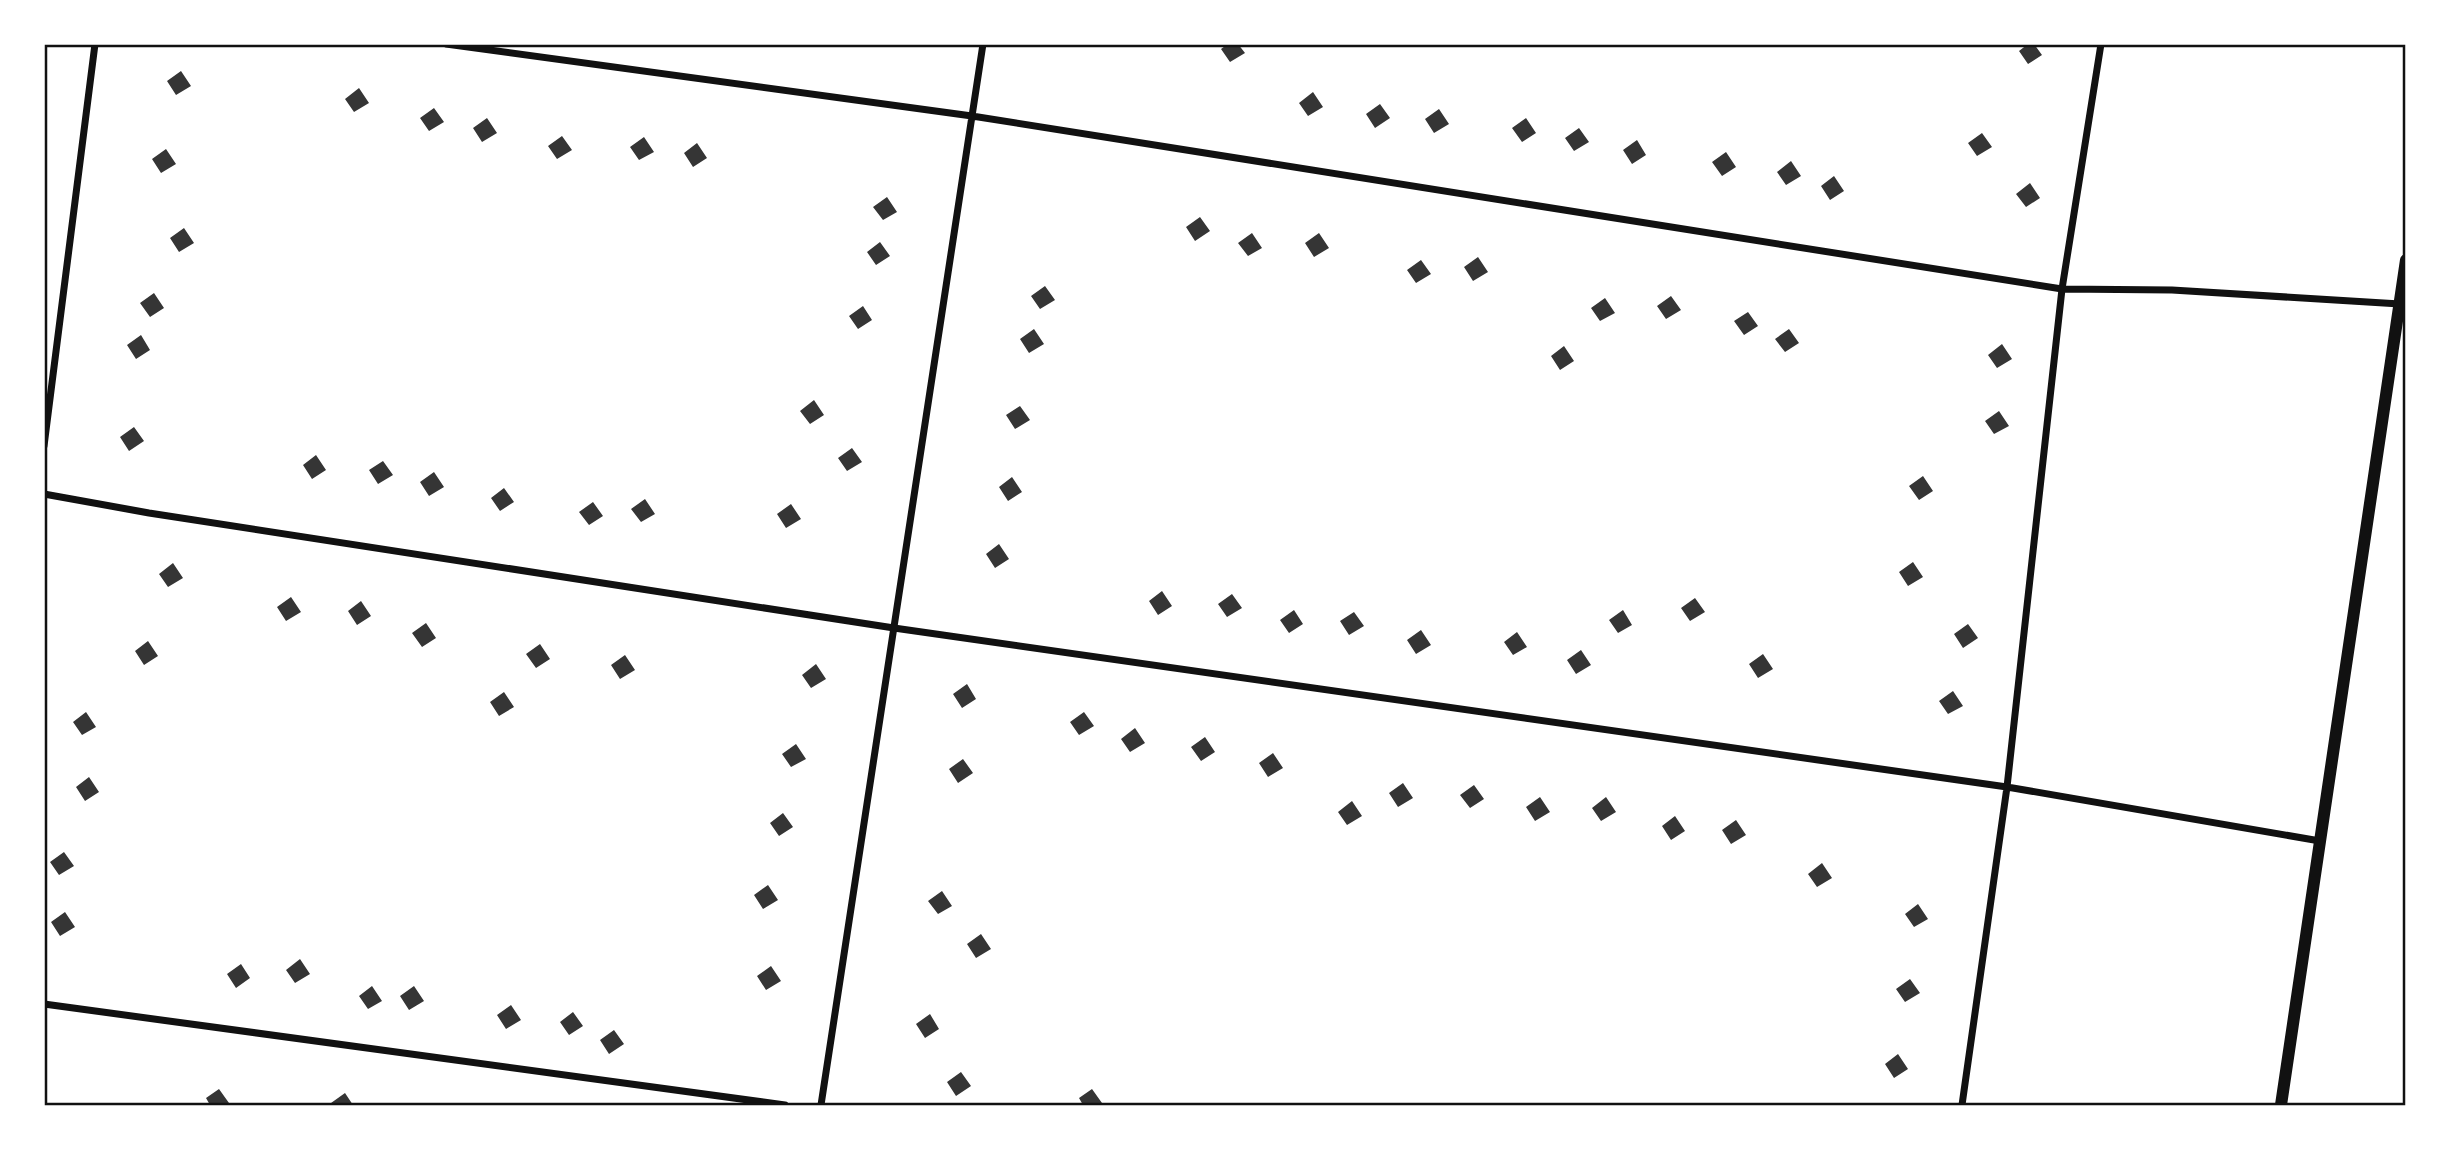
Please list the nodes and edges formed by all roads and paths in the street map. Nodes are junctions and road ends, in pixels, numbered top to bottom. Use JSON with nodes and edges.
{"nodes":[{"id":1,"x":95,"y":44,"type":"edge"},
{"id":2,"x":446,"y":44,"type":"edge"},
{"id":3,"x":982,"y":44,"type":"edge"},
{"id":4,"x":2101,"y":44,"type":"edge"},
{"id":5,"x":972,"y":116,"type":"junction"},
{"id":6,"x":2406,"y":260,"type":"edge"},
{"id":7,"x":2062,"y":289,"type":"junction"},
{"id":8,"x":2400,"y":304,"type":"junction"},
{"id":9,"x":44,"y":446,"type":"edge"},
{"id":10,"x":44,"y":494,"type":"edge"},
{"id":11,"x":894,"y":628,"type":"junction"},
{"id":12,"x":2007,"y":787,"type":"junction"},
{"id":13,"x":2320,"y":841,"type":"junction"},
{"id":14,"x":44,"y":1004,"type":"edge"},
{"id":15,"x":785,"y":1105,"type":"edge"},
{"id":16,"x":821,"y":1105,"type":"edge"},
{"id":17,"x":1962,"y":1105,"type":"edge"},
{"id":18,"x":2281,"y":1105,"type":"edge"}],
"edges":[{"from":1,"to":9,"type":"street"},
{"from":2,"to":5,"type":"street"},
{"from":3,"to":5,"type":"street"},
{"from":4,"to":7,"type":"street"},
{"from":5,"to":7,"type":"street"},
{"from":5,"to":11,"type":"street"},
{"from":6,"to":8,"type":"street"},
{"from":7,"to":8,"type":"street"},
{"from":7,"to":12,"type":"street"},
{"from":8,"to":13,"type":"street"},
{"from":10,"to":11,"type":"street"},
{"from":11,"to":12,"type":"street"},
{"from":11,"to":16,"type":"street"},
{"from":12,"to":13,"type":"street"},
{"from":12,"to":17,"type":"street"},
{"from":13,"to":18,"type":"street"},
{"from":14,"to":15,"type":"street"}]}
